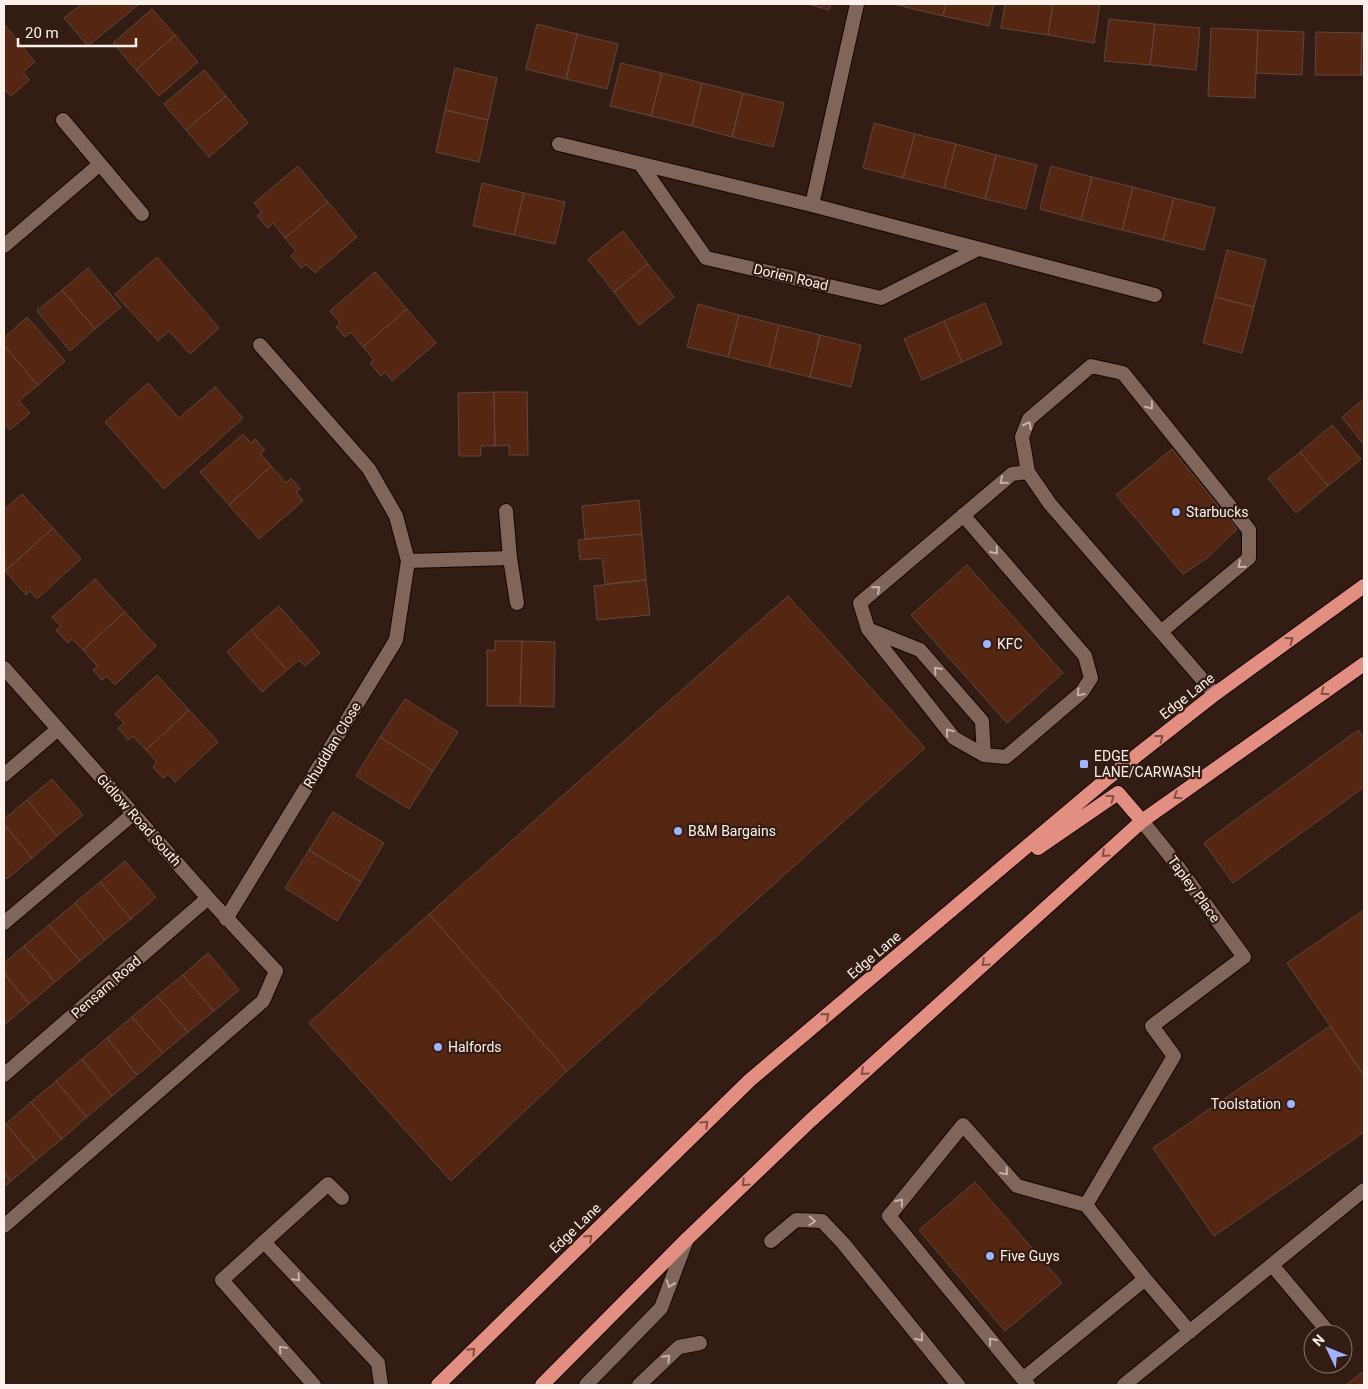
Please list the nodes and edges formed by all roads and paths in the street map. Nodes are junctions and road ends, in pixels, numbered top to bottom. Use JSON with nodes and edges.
{"nodes":[{"id":1,"x":857,"y":4,"type":"edge"},
{"id":2,"x":63,"y":120,"type":"dead end"},
{"id":3,"x":559,"y":144,"type":"dead end"},
{"id":4,"x":100,"y":164,"type":"junction"},
{"id":5,"x":641,"y":165,"type":"junction"},
{"id":6,"x":812,"y":205,"type":"junction"},
{"id":7,"x":142,"y":214,"type":"dead end"},
{"id":8,"x":4,"y":246,"type":"edge"},
{"id":9,"x":978,"y":249,"type":"junction"},
{"id":10,"x":1156,"y":296,"type":"dead end"},
{"id":11,"x":260,"y":344,"type":"dead end"},
{"id":12,"x":1028,"y":472,"type":"junction"},
{"id":13,"x":506,"y":511,"type":"dead end"},
{"id":14,"x":963,"y":515,"type":"junction"},
{"id":15,"x":510,"y":558,"type":"junction"},
{"id":16,"x":408,"y":561,"type":"junction"},
{"id":17,"x":1364,"y":586,"type":"edge"},
{"id":18,"x":517,"y":603,"type":"dead end"},
{"id":19,"x":868,"y":629,"type":"junction"},
{"id":20,"x":1162,"y":631,"type":"junction"},
{"id":21,"x":1364,"y":664,"type":"edge"},
{"id":22,"x":4,"y":668,"type":"edge"},
{"id":23,"x":1215,"y":694,"type":"junction"},
{"id":24,"x":58,"y":729,"type":"junction"},
{"id":25,"x":984,"y":754,"type":"junction"},
{"id":26,"x":4,"y":775,"type":"edge"},
{"id":27,"x":133,"y":814,"type":"junction"},
{"id":28,"x":1142,"y":821,"type":"junction"},
{"id":29,"x":970,"y":895,"type":"junction"},
{"id":30,"x":208,"y":898,"type":"junction"},
{"id":31,"x":226,"y":918,"type":"junction"},
{"id":32,"x":4,"y":923,"type":"edge"},
{"id":33,"x":4,"y":1075,"type":"edge"},
{"id":34,"x":1364,"y":1190,"type":"edge"},
{"id":35,"x":342,"y":1198,"type":"dead end"},
{"id":36,"x":1086,"y":1205,"type":"junction"},
{"id":37,"x":4,"y":1226,"type":"edge"},
{"id":38,"x":687,"y":1238,"type":"junction"},
{"id":39,"x":264,"y":1242,"type":"junction"},
{"id":40,"x":771,"y":1242,"type":"dead end"},
{"id":41,"x":1272,"y":1265,"type":"junction"},
{"id":42,"x":1145,"y":1279,"type":"junction"},
{"id":43,"x":1322,"y":1324,"type":"edge"},
{"id":44,"x":1190,"y":1332,"type":"junction"},
{"id":45,"x":700,"y":1343,"type":"dead end"},
{"id":46,"x":1025,"y":1382,"type":"edge"},
{"id":47,"x":314,"y":1385,"type":"edge"},
{"id":48,"x":381,"y":1385,"type":"edge"},
{"id":49,"x":438,"y":1385,"type":"edge"},
{"id":50,"x":542,"y":1385,"type":"edge"},
{"id":51,"x":586,"y":1385,"type":"edge"},
{"id":52,"x":639,"y":1385,"type":"edge"},
{"id":53,"x":958,"y":1385,"type":"edge"},
{"id":54,"x":1124,"y":1385,"type":"edge"}],
"edges":[{"from":1,"to":6,"type":"street"},
{"from":2,"to":4,"type":"street"},
{"from":3,"to":5,"type":"street"},
{"from":4,"to":7,"type":"street"},
{"from":4,"to":8,"type":"street"},
{"from":5,"to":6,"type":"street"},
{"from":5,"to":9,"type":"street","name":"Dorien Road"},
{"from":6,"to":9,"type":"street"},
{"from":9,"to":10,"type":"street"},
{"from":11,"to":16,"type":"street","name":"Rhuddlan Close"},
{"from":12,"to":14,"type":"street","one_way":true},
{"from":12,"to":20,"type":"street"},
{"from":12,"to":20,"type":"street","one_way":true},
{"from":13,"to":15,"type":"street"},
{"from":19,"to":14,"type":"street","one_way":true},
{"from":14,"to":25,"type":"street","one_way":true},
{"from":15,"to":16,"type":"street"},
{"from":15,"to":18,"type":"street"},
{"from":16,"to":31,"type":"street","name":"Rhuddlan Close"},
{"from":23,"to":17,"type":"highway","name":"Edge Lane","one_way":true},
{"from":25,"to":19,"type":"street","one_way":true},
{"from":25,"to":19,"type":"street","one_way":true},
{"from":20,"to":23,"type":"street"},
{"from":21,"to":28,"type":"highway","one_way":true},
{"from":22,"to":24,"type":"street","name":"Gidlow Road South"},
{"from":29,"to":23,"type":"highway","name":"Edge Lane","one_way":true},
{"from":24,"to":26,"type":"street"},
{"from":24,"to":27,"type":"street","name":"Gidlow Road South"},
{"from":27,"to":30,"type":"street","name":"Gidlow Road South"},
{"from":27,"to":32,"type":"street"},
{"from":29,"to":28,"type":"highway","one_way":true},
{"from":28,"to":36,"type":"street","name":"Tapley Place"},
{"from":28,"to":38,"type":"highway","one_way":true},
{"from":49,"to":29,"type":"highway","name":"Edge Lane","one_way":true},
{"from":30,"to":31,"type":"street","name":"Gidlow Road South"},
{"from":30,"to":33,"type":"street","name":"Pensarn Road"},
{"from":31,"to":37,"type":"street","name":"Gidlow Road South"},
{"from":34,"to":41,"type":"street"},
{"from":35,"to":39,"type":"street"},
{"from":36,"to":42,"type":"street"},
{"from":46,"to":36,"type":"street","one_way":true},
{"from":38,"to":50,"type":"highway"},
{"from":38,"to":51,"type":"street","one_way":true},
{"from":47,"to":39,"type":"street","one_way":true},
{"from":39,"to":48,"type":"street","one_way":true},
{"from":40,"to":53,"type":"street","one_way":true},
{"from":41,"to":43,"type":"street"},
{"from":41,"to":44,"type":"street"},
{"from":42,"to":44,"type":"street"},
{"from":42,"to":46,"type":"street"},
{"from":44,"to":54,"type":"street"},
{"from":52,"to":45,"type":"street","one_way":true}]}
